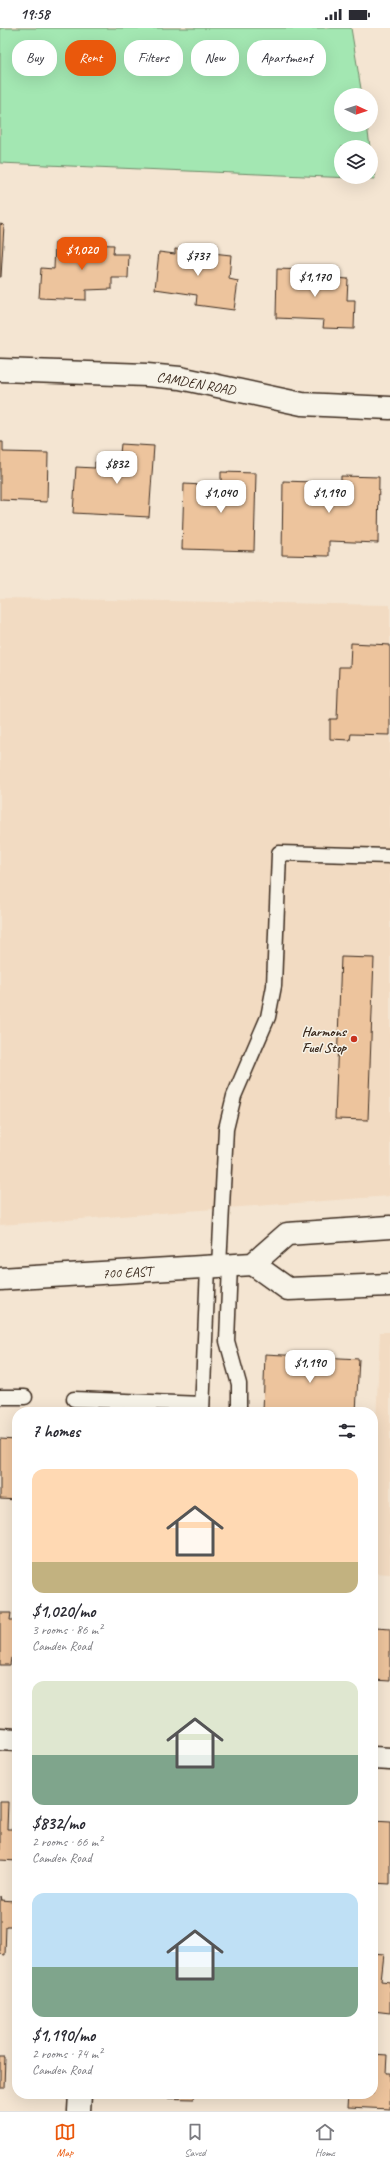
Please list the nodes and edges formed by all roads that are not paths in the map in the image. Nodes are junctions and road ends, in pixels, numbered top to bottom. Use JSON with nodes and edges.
{"nodes":[{"id":1,"x":0,"y":370,"type":"edge"},
{"id":2,"x":390,"y":408,"type":"edge"},
{"id":3,"x":390,"y":856,"type":"edge"},
{"id":4,"x":390,"y":1227,"type":"edge"},
{"id":5,"x":253,"y":1264,"type":"junction"},
{"id":6,"x":219,"y":1266,"type":"junction"},
{"id":7,"x":0,"y":1279,"type":"edge"},
{"id":8,"x":390,"y":1285,"type":"edge"},
{"id":9,"x":0,"y":1397,"type":"edge"},
{"id":10,"x":25,"y":1397,"type":"dead end"},
{"id":11,"x":74,"y":1399,"type":"dead end"},
{"id":12,"x":188,"y":1407,"type":"edge"},
{"id":13,"x":202,"y":1407,"type":"edge"},
{"id":14,"x":239,"y":1407,"type":"edge"},
{"id":15,"x":0,"y":1739,"type":"edge"},
{"id":16,"x":12,"y":1740,"type":"edge"},
{"id":17,"x":378,"y":1758,"type":"edge"},
{"id":18,"x":390,"y":1759,"type":"edge"},
{"id":19,"x":80,"y":2099,"type":"edge"},
{"id":20,"x":79,"y":2111,"type":"edge"}],
"edges":[{"from":1,"to":2,"type":"main road","name":"CAMDEN ROAD"},
{"from":3,"to":6,"type":"lane"},
{"from":4,"to":5,"type":"main road"},
{"from":5,"to":6,"type":"main road","name":"700 EAST"},
{"from":5,"to":8,"type":"main road"},
{"from":6,"to":7,"type":"main road","name":"700 EAST"},
{"from":6,"to":13,"type":"lane"},
{"from":6,"to":14,"type":"lane"},
{"from":9,"to":10,"type":"lane"},
{"from":11,"to":12,"type":"lane"},
{"from":15,"to":16,"type":"main road"},
{"from":17,"to":18,"type":"main road"},
{"from":19,"to":20,"type":"main road"}]}
